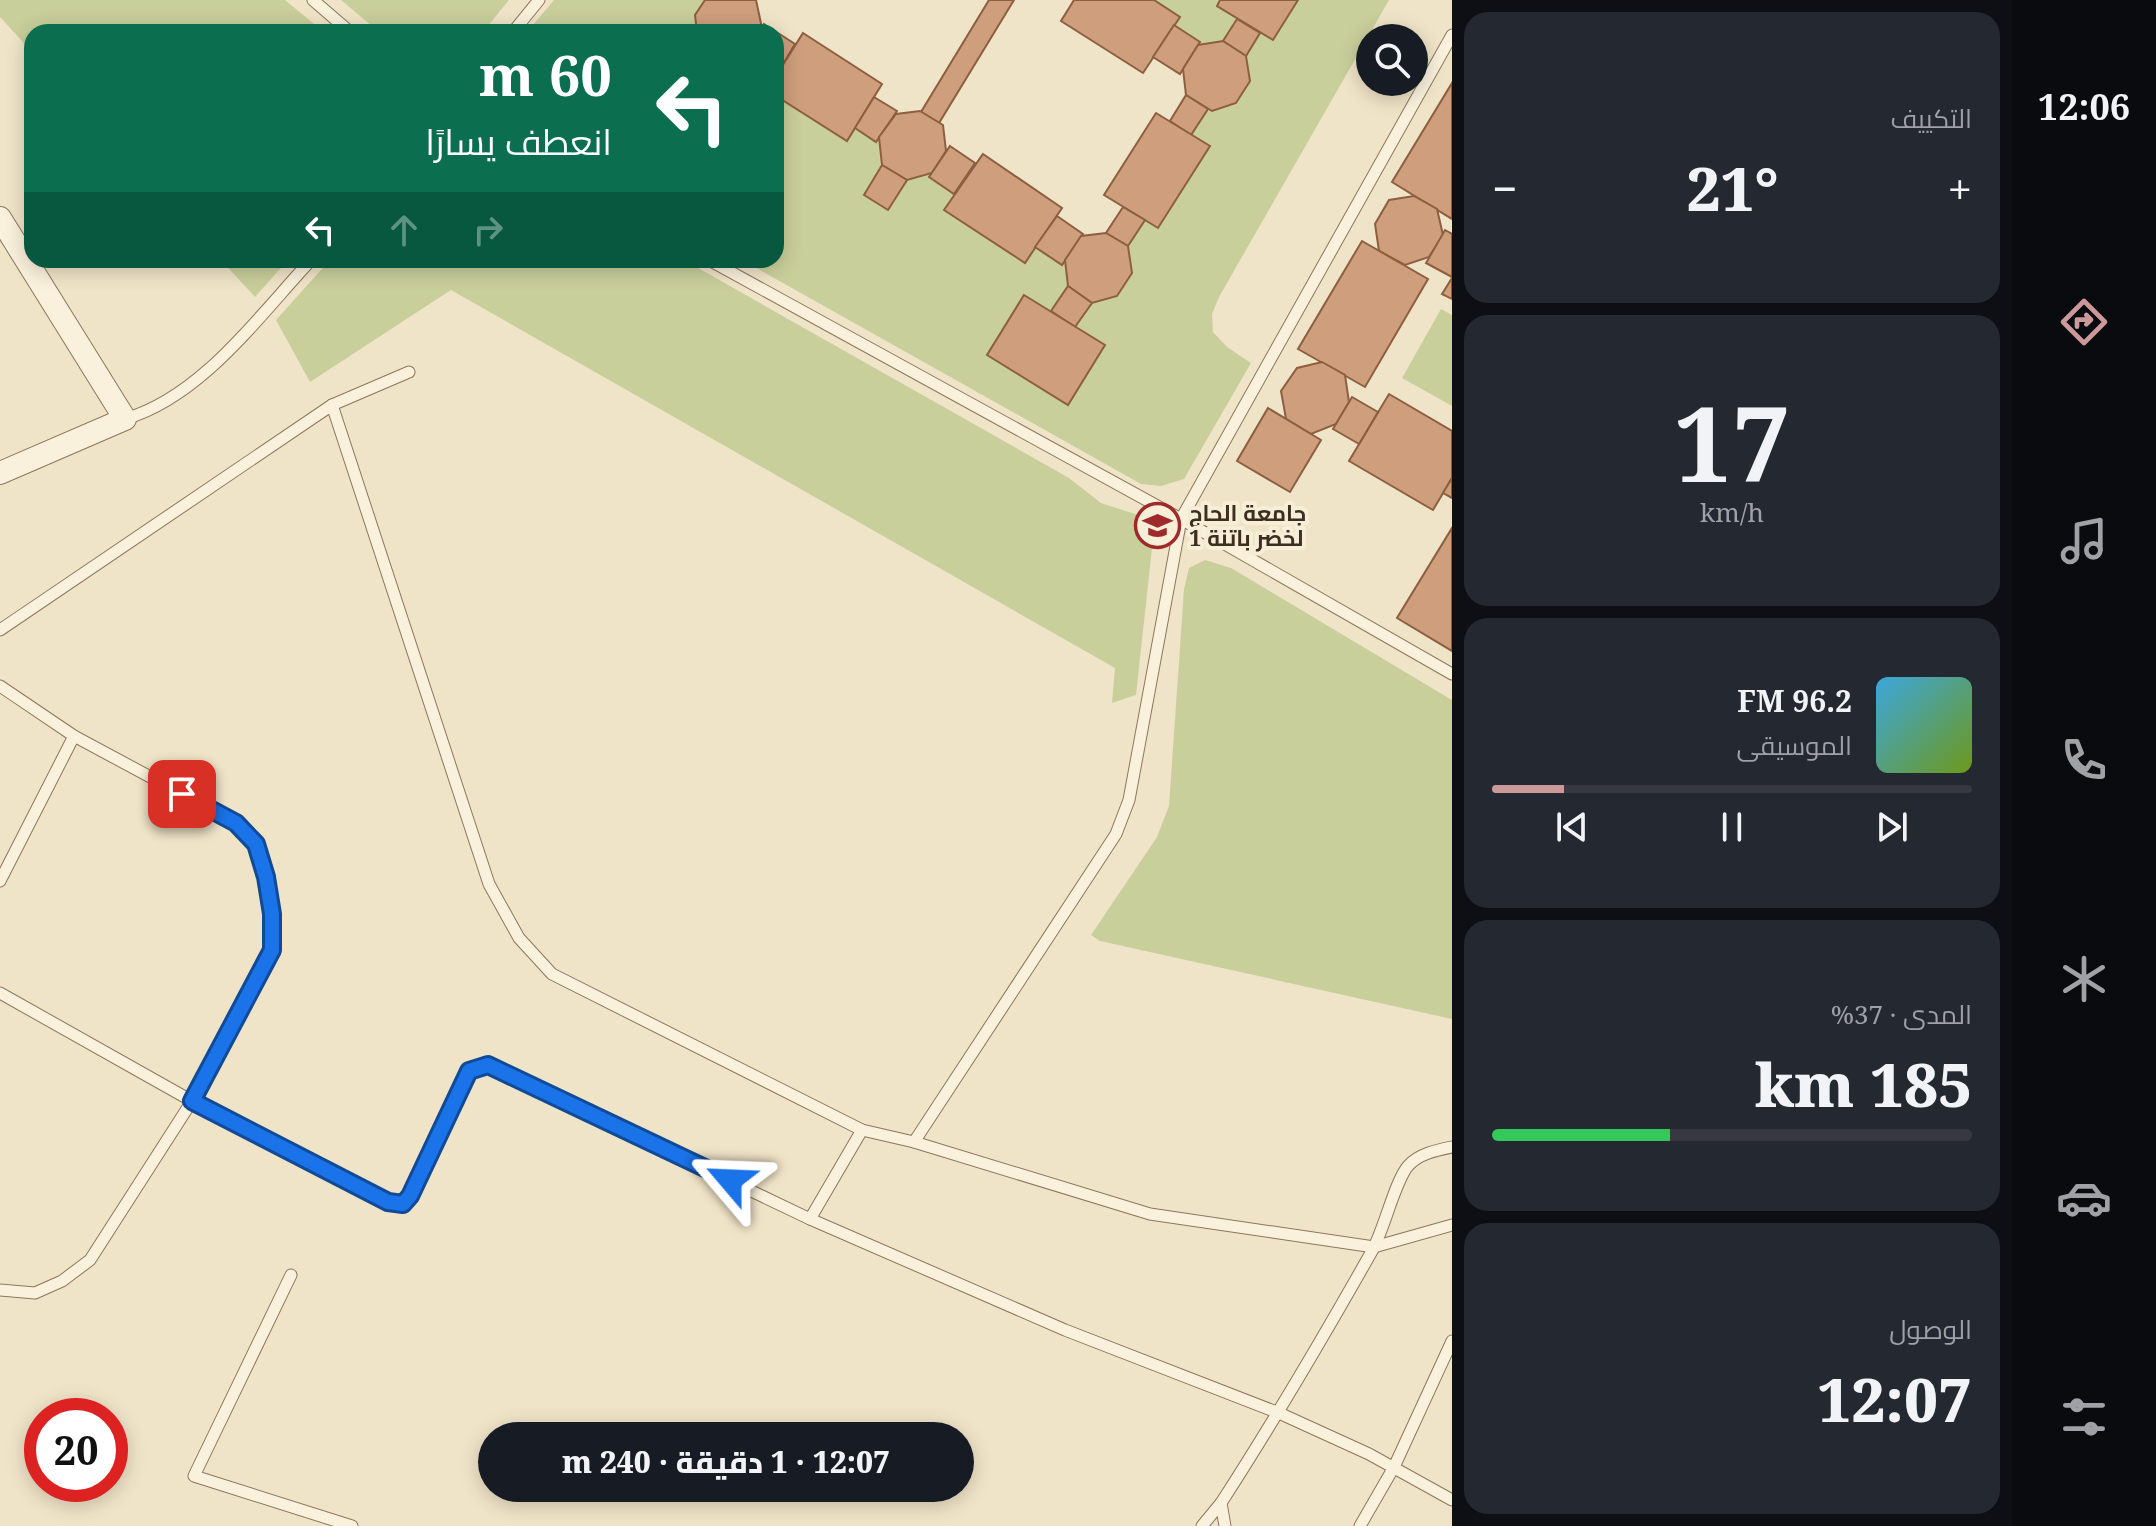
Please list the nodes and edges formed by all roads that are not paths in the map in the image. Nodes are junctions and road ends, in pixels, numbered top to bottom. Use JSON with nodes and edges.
{"nodes":[{"id":1,"x":313,"y":0,"type":"edge"},
{"id":2,"x":539,"y":0,"type":"edge"},
{"id":3,"x":341,"y":24,"type":"edge"},
{"id":4,"x":520,"y":24,"type":"edge"},
{"id":5,"x":1452,"y":35,"type":"edge"},
{"id":6,"x":0,"y":218,"type":"edge"},
{"id":7,"x":24,"y":257,"type":"edge"},
{"id":8,"x":31,"y":268,"type":"edge"},
{"id":9,"x":304,"y":268,"type":"edge"},
{"id":10,"x":724,"y":268,"type":"edge"},
{"id":11,"x":409,"y":372,"type":"dead end"},
{"id":12,"x":332,"y":405,"type":"junction"},
{"id":13,"x":125,"y":419,"type":"junction"},
{"id":14,"x":3,"y":463,"type":"edge"},
{"id":15,"x":1181,"y":519,"type":"junction"},
{"id":16,"x":0,"y":630,"type":"edge"},
{"id":17,"x":1452,"y":674,"type":"edge"},
{"id":18,"x":0,"y":686,"type":"edge"},
{"id":19,"x":74,"y":736,"type":"junction"},
{"id":20,"x":0,"y":881,"type":"edge"},
{"id":21,"x":0,"y":993,"type":"edge"},
{"id":22,"x":192,"y":1101,"type":"junction"},
{"id":23,"x":862,"y":1130,"type":"junction"},
{"id":24,"x":914,"y":1142,"type":"junction"},
{"id":25,"x":1452,"y":1147,"type":"edge"},
{"id":26,"x":810,"y":1219,"type":"junction"},
{"id":27,"x":1452,"y":1225,"type":"edge"},
{"id":28,"x":1374,"y":1247,"type":"junction"},
{"id":29,"x":291,"y":1275,"type":"dead end"},
{"id":30,"x":0,"y":1290,"type":"edge"},
{"id":31,"x":1452,"y":1341,"type":"edge"},
{"id":32,"x":1279,"y":1413,"type":"junction"},
{"id":33,"x":1394,"y":1467,"type":"junction"},
{"id":34,"x":1452,"y":1500,"type":"edge"},
{"id":35,"x":1221,"y":1503,"type":"junction"},
{"id":36,"x":352,"y":1526,"type":"edge"},
{"id":37,"x":1202,"y":1526,"type":"edge"},
{"id":38,"x":1225,"y":1526,"type":"edge"},
{"id":39,"x":1360,"y":1526,"type":"edge"}],
"edges":[{"from":1,"to":3,"type":"lane"},
{"from":2,"to":4,"type":"lane"},
{"from":5,"to":15,"type":"lane"},
{"from":6,"to":7,"type":"street"},
{"from":8,"to":13,"type":"street"},
{"from":9,"to":13,"type":"lane"},
{"from":10,"to":15,"type":"lane"},
{"from":11,"to":12,"type":"lane"},
{"from":12,"to":16,"type":"lane"},
{"from":12,"to":23,"type":"lane"},
{"from":13,"to":14,"type":"street"},
{"from":15,"to":17,"type":"lane"},
{"from":15,"to":24,"type":"lane"},
{"from":18,"to":19,"type":"lane"},
{"from":19,"to":20,"type":"lane"},
{"from":19,"to":22,"type":"lane"},
{"from":21,"to":22,"type":"lane"},
{"from":22,"to":26,"type":"lane"},
{"from":22,"to":30,"type":"lane"},
{"from":23,"to":24,"type":"lane"},
{"from":23,"to":26,"type":"lane"},
{"from":24,"to":28,"type":"lane"},
{"from":25,"to":28,"type":"lane"},
{"from":26,"to":32,"type":"lane"},
{"from":27,"to":28,"type":"lane"},
{"from":28,"to":32,"type":"lane"},
{"from":29,"to":36,"type":"lane"},
{"from":31,"to":33,"type":"lane"},
{"from":32,"to":33,"type":"lane"},
{"from":32,"to":35,"type":"lane"},
{"from":33,"to":34,"type":"lane"},
{"from":33,"to":39,"type":"lane"},
{"from":35,"to":37,"type":"lane"},
{"from":35,"to":38,"type":"lane"}]}
